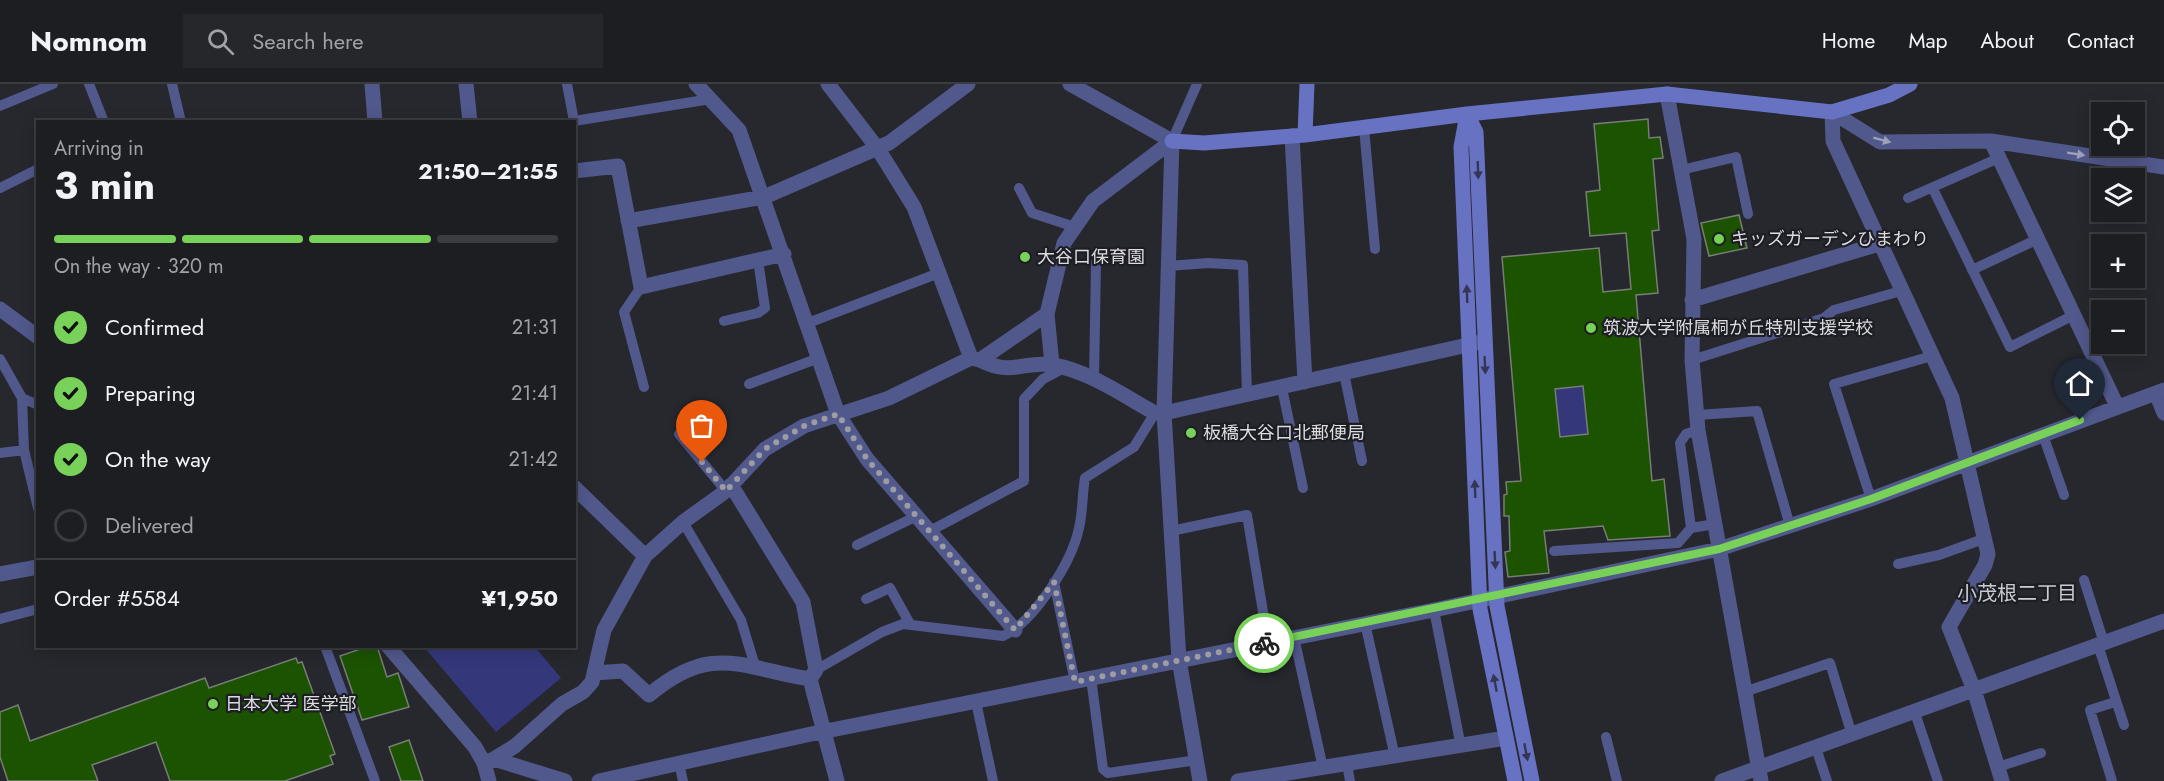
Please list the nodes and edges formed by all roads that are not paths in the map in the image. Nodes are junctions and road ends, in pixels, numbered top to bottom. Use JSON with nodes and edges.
{"nodes":[{"id":1,"x":53,"y":84,"type":"edge"},
{"id":2,"x":89,"y":84,"type":"edge"},
{"id":3,"x":172,"y":84,"type":"edge"},
{"id":4,"x":372,"y":84,"type":"edge"},
{"id":5,"x":466,"y":84,"type":"edge"},
{"id":6,"x":567,"y":84,"type":"edge"},
{"id":7,"x":696,"y":84,"type":"edge"},
{"id":8,"x":828,"y":84,"type":"edge"},
{"id":9,"x":968,"y":84,"type":"edge"},
{"id":10,"x":1070,"y":84,"type":"edge"},
{"id":11,"x":1197,"y":84,"type":"edge"},
{"id":12,"x":1307,"y":84,"type":"edge"},
{"id":13,"x":1906,"y":85,"type":"edge"},
{"id":14,"x":1667,"y":94,"type":"junction"},
{"id":15,"x":711,"y":99,"type":"junction"},
{"id":16,"x":0,"y":106,"type":"edge"},
{"id":17,"x":1832,"y":112,"type":"junction"},
{"id":18,"x":1467,"y":114,"type":"junction"},
{"id":19,"x":103,"y":120,"type":"edge"},
{"id":20,"x":181,"y":120,"type":"edge"},
{"id":21,"x":375,"y":120,"type":"edge"},
{"id":22,"x":470,"y":120,"type":"edge"},
{"id":23,"x":574,"y":120,"type":"edge"},
{"id":24,"x":576,"y":121,"type":"edge"},
{"id":25,"x":1364,"y":128,"type":"junction"},
{"id":26,"x":1298,"y":136,"type":"junction"},
{"id":27,"x":1172,"y":141,"type":"junction"},
{"id":28,"x":1991,"y":141,"type":"junction"},
{"id":29,"x":878,"y":149,"type":"junction"},
{"id":30,"x":1999,"y":158,"type":"junction"},
{"id":31,"x":2164,"y":167,"type":"edge"},
{"id":32,"x":36,"y":170,"type":"edge"},
{"id":33,"x":1681,"y":170,"type":"junction"},
{"id":34,"x":576,"y":171,"type":"edge"},
{"id":35,"x":0,"y":188,"type":"edge"},
{"id":36,"x":1019,"y":188,"type":"dead end"},
{"id":37,"x":1933,"y":189,"type":"junction"},
{"id":38,"x":764,"y":197,"type":"junction"},
{"id":39,"x":1908,"y":198,"type":"dead end"},
{"id":40,"x":1749,"y":214,"type":"dead end"},
{"id":41,"x":628,"y":221,"type":"junction"},
{"id":42,"x":1075,"y":227,"type":"junction"},
{"id":43,"x":2038,"y":240,"type":"junction"},
{"id":44,"x":1879,"y":244,"type":"junction"},
{"id":45,"x":1375,"y":249,"type":"dead end"},
{"id":46,"x":784,"y":254,"type":"junction"},
{"id":47,"x":758,"y":260,"type":"junction"},
{"id":48,"x":1096,"y":262,"type":"dead end"},
{"id":49,"x":1168,"y":266,"type":"junction"},
{"id":50,"x":1972,"y":270,"type":"junction"},
{"id":51,"x":939,"y":273,"type":"junction"},
{"id":52,"x":641,"y":287,"type":"junction"},
{"id":53,"x":1901,"y":291,"type":"junction"},
{"id":54,"x":1692,"y":300,"type":"junction"},
{"id":55,"x":0,"y":309,"type":"edge"},
{"id":56,"x":1047,"y":314,"type":"junction"},
{"id":57,"x":2074,"y":315,"type":"junction"},
{"id":58,"x":724,"y":321,"type":"dead end"},
{"id":59,"x":808,"y":323,"type":"junction"},
{"id":60,"x":36,"y":336,"type":"edge"},
{"id":61,"x":1476,"y":343,"type":"junction"},
{"id":62,"x":1932,"y":356,"type":"junction"},
{"id":63,"x":819,"y":358,"type":"junction"},
{"id":64,"x":0,"y":359,"type":"edge"},
{"id":65,"x":976,"y":359,"type":"junction"},
{"id":66,"x":1692,"y":360,"type":"junction"},
{"id":67,"x":1058,"y":366,"type":"junction"},
{"id":68,"x":1344,"y":373,"type":"junction"},
{"id":69,"x":1094,"y":380,"type":"junction"},
{"id":70,"x":1305,"y":382,"type":"junction"},
{"id":71,"x":749,"y":384,"type":"dead end"},
{"id":72,"x":644,"y":387,"type":"dead end"},
{"id":73,"x":1282,"y":388,"type":"junction"},
{"id":74,"x":2160,"y":392,"type":"edge"},
{"id":75,"x":1247,"y":396,"type":"junction"},
{"id":76,"x":22,"y":398,"type":"junction"},
{"id":77,"x":36,"y":404,"type":"edge"},
{"id":78,"x":2117,"y":406,"type":"junction"},
{"id":79,"x":1160,"y":413,"type":"junction"},
{"id":80,"x":2164,"y":413,"type":"edge"},
{"id":81,"x":838,"y":414,"type":"junction"},
{"id":82,"x":1698,"y":422,"type":"junction"},
{"id":83,"x":679,"y":434,"type":"dead end"},
{"id":84,"x":2043,"y":435,"type":"junction"},
{"id":85,"x":24,"y":450,"type":"junction"},
{"id":86,"x":0,"y":453,"type":"edge"},
{"id":87,"x":1362,"y":461,"type":"dead end"},
{"id":88,"x":1968,"y":461,"type":"junction"},
{"id":89,"x":728,"y":488,"type":"junction"},
{"id":90,"x":1303,"y":488,"type":"dead end"},
{"id":91,"x":576,"y":490,"type":"edge"},
{"id":92,"x":2064,"y":495,"type":"dead end"},
{"id":93,"x":1871,"y":499,"type":"junction"},
{"id":94,"x":36,"y":500,"type":"edge"},
{"id":95,"x":917,"y":516,"type":"junction"},
{"id":96,"x":683,"y":522,"type":"junction"},
{"id":97,"x":1715,"y":524,"type":"junction"},
{"id":98,"x":1790,"y":526,"type":"junction"},
{"id":99,"x":1691,"y":528,"type":"junction"},
{"id":100,"x":930,"y":531,"type":"junction"},
{"id":101,"x":1171,"y":531,"type":"junction"},
{"id":102,"x":1986,"y":538,"type":"junction"},
{"id":103,"x":858,"y":545,"type":"dead end"},
{"id":104,"x":1719,"y":549,"type":"junction"},
{"id":105,"x":1554,"y":551,"type":"dead end"},
{"id":106,"x":645,"y":556,"type":"junction"},
{"id":107,"x":1898,"y":564,"type":"dead end"},
{"id":108,"x":36,"y":567,"type":"edge"},
{"id":109,"x":0,"y":574,"type":"edge"},
{"id":110,"x":2084,"y":580,"type":"dead end"},
{"id":111,"x":1054,"y":582,"type":"junction"},
{"id":112,"x":1496,"y":595,"type":"junction"},
{"id":113,"x":866,"y":599,"type":"dead end"},
{"id":114,"x":1480,"y":599,"type":"junction"},
{"id":115,"x":36,"y":610,"type":"edge"},
{"id":116,"x":1434,"y":610,"type":"junction"},
{"id":117,"x":0,"y":619,"type":"edge"},
{"id":118,"x":1365,"y":623,"type":"junction"},
{"id":119,"x":910,"y":624,"type":"junction"},
{"id":120,"x":2163,"y":626,"type":"edge"},
{"id":121,"x":1015,"y":630,"type":"junction"},
{"id":122,"x":1294,"y":637,"type":"junction"},
{"id":123,"x":1268,"y":642,"type":"junction"},
{"id":124,"x":2101,"y":644,"type":"junction"},
{"id":125,"x":326,"y":648,"type":"edge"},
{"id":126,"x":390,"y":648,"type":"edge"},
{"id":127,"x":1179,"y":660,"type":"junction"},
{"id":128,"x":755,"y":666,"type":"junction"},
{"id":129,"x":594,"y":673,"type":"junction"},
{"id":130,"x":813,"y":675,"type":"junction"},
{"id":131,"x":1091,"y":678,"type":"junction"},
{"id":132,"x":1075,"y":682,"type":"junction"},
{"id":133,"x":1974,"y":690,"type":"junction"},
{"id":134,"x":1744,"y":692,"type":"junction"},
{"id":135,"x":976,"y":702,"type":"junction"},
{"id":136,"x":2115,"y":702,"type":"junction"},
{"id":137,"x":1915,"y":713,"type":"junction"},
{"id":138,"x":2124,"y":725,"type":"dead end"},
{"id":139,"x":825,"y":732,"type":"junction"},
{"id":140,"x":1852,"y":735,"type":"junction"},
{"id":141,"x":1606,"y":737,"type":"dead end"},
{"id":142,"x":1506,"y":738,"type":"junction"},
{"id":143,"x":1461,"y":747,"type":"junction"},
{"id":144,"x":1816,"y":748,"type":"junction"},
{"id":145,"x":2041,"y":753,"type":"dead end"},
{"id":146,"x":1395,"y":757,"type":"junction"},
{"id":147,"x":1197,"y":760,"type":"junction"},
{"id":148,"x":489,"y":761,"type":"junction"},
{"id":149,"x":680,"y":763,"type":"junction"},
{"id":150,"x":1347,"y":764,"type":"junction"},
{"id":151,"x":1323,"y":768,"type":"junction"},
{"id":152,"x":1760,"y":774,"type":"edge"},
{"id":153,"x":2000,"y":774,"type":"edge"},
{"id":154,"x":375,"y":781,"type":"edge"},
{"id":155,"x":489,"y":781,"type":"edge"},
{"id":156,"x":566,"y":781,"type":"edge"},
{"id":157,"x":598,"y":781,"type":"edge"},
{"id":158,"x":683,"y":781,"type":"edge"},
{"id":159,"x":837,"y":781,"type":"edge"},
{"id":160,"x":993,"y":781,"type":"edge"},
{"id":161,"x":1200,"y":781,"type":"edge"},
{"id":162,"x":1238,"y":781,"type":"edge"},
{"id":163,"x":1350,"y":781,"type":"edge"},
{"id":164,"x":1515,"y":781,"type":"edge"},
{"id":165,"x":1532,"y":781,"type":"edge"},
{"id":166,"x":1617,"y":781,"type":"edge"},
{"id":167,"x":1722,"y":781,"type":"edge"},
{"id":168,"x":1827,"y":781,"type":"edge"},
{"id":169,"x":1938,"y":781,"type":"edge"},
{"id":170,"x":2112,"y":781,"type":"edge"}],
"edges":[{"from":1,"to":16,"type":"lane"},
{"from":2,"to":19,"type":"lane"},
{"from":3,"to":20,"type":"lane"},
{"from":4,"to":21,"type":"street"},
{"from":5,"to":22,"type":"street"},
{"from":6,"to":23,"type":"lane"},
{"from":7,"to":15,"type":"street"},
{"from":8,"to":29,"type":"street"},
{"from":9,"to":29,"type":"street"},
{"from":10,"to":27,"type":"street"},
{"from":11,"to":27,"type":"lane"},
{"from":12,"to":26,"type":"street"},
{"from":13,"to":17,"type":"street"},
{"from":14,"to":17,"type":"street"},
{"from":14,"to":18,"type":"street"},
{"from":14,"to":33,"type":"street"},
{"from":15,"to":24,"type":"lane"},
{"from":15,"to":38,"type":"street"},
{"from":17,"to":28,"type":"street","one_way":true},
{"from":17,"to":44,"type":"street"},
{"from":18,"to":25,"type":"street"},
{"from":18,"to":61,"type":"street"},
{"from":25,"to":26,"type":"street"},
{"from":25,"to":45,"type":"lane"},
{"from":26,"to":27,"type":"street"},
{"from":26,"to":70,"type":"street"},
{"from":27,"to":42,"type":"street"},
{"from":27,"to":49,"type":"street"},
{"from":28,"to":30,"type":"street"},
{"from":28,"to":31,"type":"street","one_way":true},
{"from":29,"to":38,"type":"street"},
{"from":29,"to":51,"type":"street"},
{"from":30,"to":37,"type":"lane"},
{"from":30,"to":43,"type":"street"},
{"from":32,"to":35,"type":"lane"},
{"from":33,"to":40,"type":"lane"},
{"from":33,"to":54,"type":"street"},
{"from":34,"to":41,"type":"street"},
{"from":36,"to":42,"type":"lane"},
{"from":37,"to":39,"type":"lane"},
{"from":37,"to":50,"type":"lane"},
{"from":38,"to":41,"type":"street"},
{"from":38,"to":46,"type":"street"},
{"from":41,"to":52,"type":"street"},
{"from":42,"to":56,"type":"street"},
{"from":43,"to":50,"type":"lane"},
{"from":43,"to":57,"type":"street"},
{"from":44,"to":53,"type":"street"},
{"from":44,"to":54,"type":"street"},
{"from":46,"to":47,"type":"street"},
{"from":46,"to":59,"type":"street"},
{"from":47,"to":52,"type":"street"},
{"from":47,"to":58,"type":"lane"},
{"from":48,"to":69,"type":"lane"},
{"from":49,"to":75,"type":"lane"},
{"from":49,"to":79,"type":"street"},
{"from":50,"to":57,"type":"lane"},
{"from":51,"to":59,"type":"lane"},
{"from":51,"to":65,"type":"street"},
{"from":52,"to":72,"type":"lane"},
{"from":53,"to":62,"type":"street"},
{"from":53,"to":66,"type":"lane"},
{"from":54,"to":66,"type":"street"},
{"from":55,"to":60,"type":"street"},
{"from":56,"to":65,"type":"street"},
{"from":56,"to":67,"type":"street"},
{"from":57,"to":78,"type":"street"},
{"from":59,"to":63,"type":"street"},
{"from":61,"to":68,"type":"street"},
{"from":61,"to":112,"type":"street","one_way":true},
{"from":114,"to":61,"type":"street","one_way":true},
{"from":62,"to":88,"type":"street"},
{"from":62,"to":93,"type":"lane"},
{"from":63,"to":71,"type":"lane"},
{"from":63,"to":81,"type":"street"},
{"from":64,"to":76,"type":"lane"},
{"from":65,"to":67,"type":"street"},
{"from":65,"to":81,"type":"street"},
{"from":66,"to":82,"type":"street"},
{"from":67,"to":69,"type":"street"},
{"from":67,"to":100,"type":"lane"},
{"from":68,"to":70,"type":"street"},
{"from":68,"to":87,"type":"lane"},
{"from":69,"to":79,"type":"street"},
{"from":70,"to":73,"type":"street"},
{"from":73,"to":75,"type":"street"},
{"from":73,"to":90,"type":"lane"},
{"from":74,"to":78,"type":"street"},
{"from":74,"to":80,"type":"street"},
{"from":75,"to":79,"type":"street"},
{"from":76,"to":77,"type":"lane"},
{"from":76,"to":85,"type":"lane"},
{"from":78,"to":84,"type":"street"},
{"from":79,"to":101,"type":"street"},
{"from":79,"to":111,"type":"lane"},
{"from":81,"to":89,"type":"street"},
{"from":81,"to":95,"type":"street"},
{"from":82,"to":97,"type":"street"},
{"from":82,"to":98,"type":"lane"},
{"from":82,"to":99,"type":"lane"},
{"from":83,"to":89,"type":"lane"},
{"from":84,"to":88,"type":"street"},
{"from":84,"to":92,"type":"lane"},
{"from":85,"to":86,"type":"lane"},
{"from":85,"to":94,"type":"lane"},
{"from":88,"to":93,"type":"street"},
{"from":88,"to":102,"type":"street"},
{"from":89,"to":96,"type":"street"},
{"from":89,"to":130,"type":"street"},
{"from":91,"to":106,"type":"street"},
{"from":93,"to":98,"type":"street"},
{"from":95,"to":100,"type":"street"},
{"from":95,"to":103,"type":"lane"},
{"from":96,"to":106,"type":"street"},
{"from":96,"to":128,"type":"lane"},
{"from":97,"to":99,"type":"lane"},
{"from":97,"to":104,"type":"street"},
{"from":98,"to":104,"type":"street"},
{"from":99,"to":105,"type":"lane"},
{"from":100,"to":121,"type":"street"},
{"from":101,"to":123,"type":"lane"},
{"from":101,"to":127,"type":"street"},
{"from":102,"to":107,"type":"lane"},
{"from":102,"to":133,"type":"street"},
{"from":104,"to":112,"type":"street"},
{"from":104,"to":134,"type":"street"},
{"from":106,"to":129,"type":"street"},
{"from":108,"to":109,"type":"street"},
{"from":110,"to":124,"type":"lane"},
{"from":111,"to":121,"type":"lane"},
{"from":111,"to":132,"type":"lane"},
{"from":112,"to":114,"type":"street"},
{"from":112,"to":165,"type":"street","one_way":true},
{"from":113,"to":119,"type":"lane"},
{"from":114,"to":116,"type":"street"},
{"from":142,"to":114,"type":"street","one_way":true},
{"from":115,"to":117,"type":"lane"},
{"from":116,"to":118,"type":"street"},
{"from":116,"to":143,"type":"lane"},
{"from":118,"to":122,"type":"street"},
{"from":118,"to":146,"type":"lane"},
{"from":119,"to":121,"type":"lane"},
{"from":119,"to":130,"type":"lane"},
{"from":120,"to":124,"type":"street"},
{"from":122,"to":123,"type":"street"},
{"from":122,"to":151,"type":"lane"},
{"from":123,"to":127,"type":"street"},
{"from":124,"to":133,"type":"street"},
{"from":124,"to":136,"type":"lane"},
{"from":125,"to":154,"type":"lane"},
{"from":126,"to":148,"type":"street"},
{"from":127,"to":131,"type":"street"},
{"from":127,"to":147,"type":"street"},
{"from":128,"to":129,"type":"street"},
{"from":128,"to":130,"type":"street"},
{"from":129,"to":148,"type":"street"},
{"from":130,"to":139,"type":"street"},
{"from":131,"to":132,"type":"street"},
{"from":131,"to":147,"type":"lane"},
{"from":132,"to":135,"type":"street"},
{"from":133,"to":137,"type":"street"},
{"from":133,"to":153,"type":"street"},
{"from":134,"to":140,"type":"lane"},
{"from":134,"to":152,"type":"street"},
{"from":135,"to":139,"type":"street"},
{"from":135,"to":160,"type":"lane"},
{"from":136,"to":138,"type":"lane"},
{"from":136,"to":170,"type":"lane"},
{"from":137,"to":140,"type":"street"},
{"from":137,"to":169,"type":"lane"},
{"from":139,"to":149,"type":"street"},
{"from":139,"to":159,"type":"street"},
{"from":140,"to":144,"type":"street"},
{"from":141,"to":166,"type":"lane"},
{"from":142,"to":143,"type":"street"},
{"from":142,"to":164,"type":"street"},
{"from":143,"to":146,"type":"street"},
{"from":144,"to":152,"type":"street"},
{"from":144,"to":168,"type":"lane"},
{"from":145,"to":153,"type":"lane"},
{"from":146,"to":150,"type":"street"},
{"from":147,"to":161,"type":"street"},
{"from":148,"to":155,"type":"street"},
{"from":148,"to":156,"type":"street"},
{"from":149,"to":157,"type":"street"},
{"from":149,"to":158,"type":"lane"},
{"from":150,"to":151,"type":"street"},
{"from":150,"to":163,"type":"lane"},
{"from":151,"to":162,"type":"street"},
{"from":152,"to":167,"type":"street"}]}
